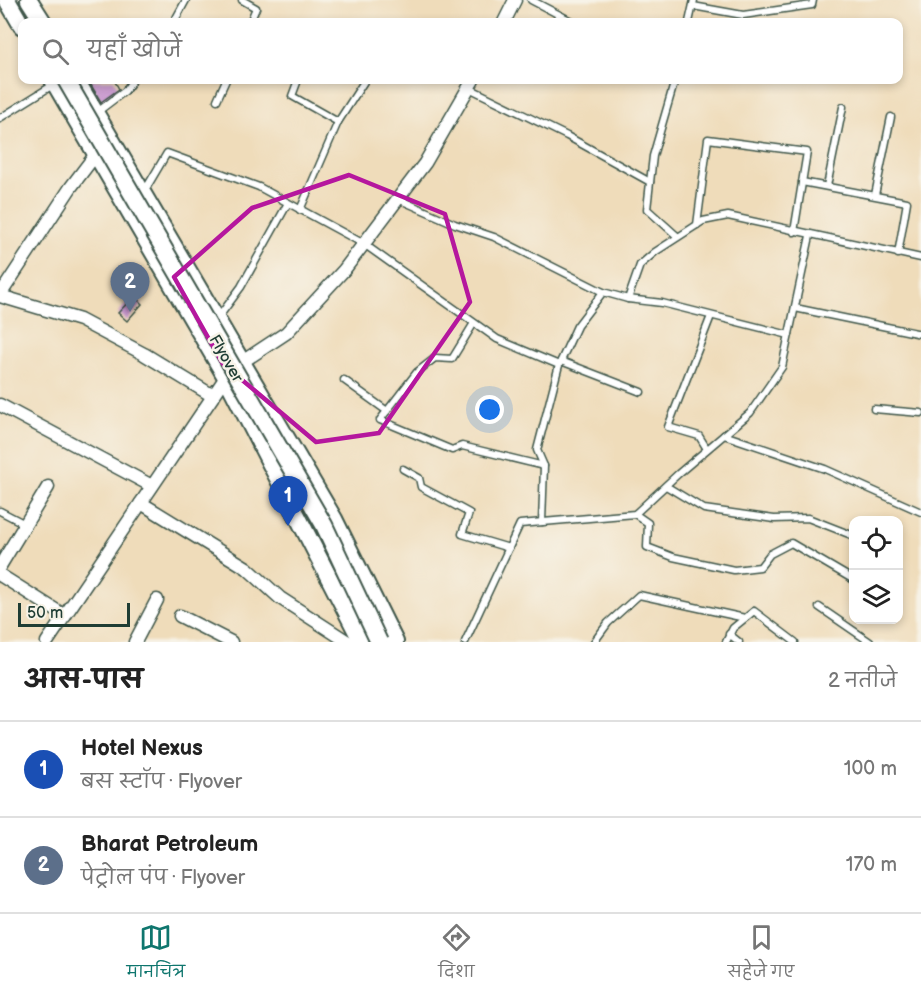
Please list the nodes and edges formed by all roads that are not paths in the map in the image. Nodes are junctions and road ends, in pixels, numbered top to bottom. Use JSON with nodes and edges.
{"nodes":[{"id":1,"x":7,"y":0,"type":"edge"},
{"id":2,"x":18,"y":0,"type":"edge"},
{"id":3,"x":29,"y":0,"type":"edge"},
{"id":4,"x":186,"y":0,"type":"edge"},
{"id":5,"x":242,"y":0,"type":"edge"},
{"id":6,"x":515,"y":0,"type":"edge"},
{"id":7,"x":531,"y":0,"type":"edge"},
{"id":8,"x":813,"y":0,"type":"edge"},
{"id":9,"x":693,"y":3,"type":"edge"},
{"id":10,"x":29,"y":18,"type":"edge"},
{"id":11,"x":40,"y":18,"type":"edge"},
{"id":12,"x":176,"y":18,"type":"edge"},
{"id":13,"x":252,"y":18,"type":"edge"},
{"id":14,"x":506,"y":18,"type":"edge"},
{"id":15,"x":565,"y":18,"type":"edge"},
{"id":16,"x":690,"y":18,"type":"edge"},
{"id":17,"x":18,"y":19,"type":"edge"},
{"id":18,"x":53,"y":84,"type":"edge"},
{"id":19,"x":60,"y":84,"type":"edge"},
{"id":20,"x":60,"y":84,"type":"edge"},
{"id":21,"x":78,"y":84,"type":"edge"},
{"id":22,"x":129,"y":84,"type":"edge"},
{"id":23,"x":224,"y":84,"type":"edge"},
{"id":24,"x":296,"y":84,"type":"edge"},
{"id":25,"x":362,"y":84,"type":"edge"},
{"id":26,"x":471,"y":84,"type":"edge"},
{"id":27,"x":674,"y":84,"type":"edge"},
{"id":28,"x":217,"y":100,"type":"dead end"},
{"id":29,"x":843,"y":107,"type":"dead end"},
{"id":30,"x":96,"y":113,"type":"junction"},
{"id":31,"x":891,"y":117,"type":"dead end"},
{"id":32,"x":0,"y":118,"type":"edge"},
{"id":33,"x":338,"y":123,"type":"junction"},
{"id":34,"x":113,"y":142,"type":"junction"},
{"id":35,"x":96,"y":154,"type":"junction"},
{"id":36,"x":650,"y":182,"type":"junction"},
{"id":37,"x":802,"y":182,"type":"junction"},
{"id":38,"x":827,"y":186,"type":"junction"},
{"id":39,"x":143,"y":193,"type":"junction"},
{"id":40,"x":875,"y":195,"type":"junction"},
{"id":41,"x":398,"y":199,"type":"junction"},
{"id":42,"x":288,"y":203,"type":"junction"},
{"id":43,"x":300,"y":210,"type":"junction"},
{"id":44,"x":697,"y":225,"type":"junction"},
{"id":45,"x":794,"y":232,"type":"junction"},
{"id":46,"x":677,"y":236,"type":"junction"},
{"id":47,"x":810,"y":236,"type":"junction"},
{"id":48,"x":364,"y":244,"type":"junction"},
{"id":49,"x":898,"y":254,"type":"junction"},
{"id":50,"x":921,"y":258,"type":"edge"},
{"id":51,"x":603,"y":292,"type":"junction"},
{"id":52,"x":0,"y":295,"type":"edge"},
{"id":53,"x":628,"y":299,"type":"junction"},
{"id":54,"x":795,"y":308,"type":"junction"},
{"id":55,"x":711,"y":316,"type":"junction"},
{"id":56,"x":217,"y":319,"type":"junction"},
{"id":57,"x":474,"y":323,"type":"junction"},
{"id":58,"x":921,"y":334,"type":"edge"},
{"id":59,"x":789,"y":335,"type":"junction"},
{"id":60,"x":242,"y":362,"type":"junction"},
{"id":61,"x":560,"y":363,"type":"junction"},
{"id":62,"x":226,"y":377,"type":"junction"},
{"id":63,"x":344,"y":380,"type":"dead end"},
{"id":64,"x":641,"y":392,"type":"dead end"},
{"id":65,"x":213,"y":396,"type":"junction"},
{"id":66,"x":0,"y":405,"type":"edge"},
{"id":67,"x":874,"y":409,"type":"dead end"},
{"id":68,"x":387,"y":411,"type":"junction"},
{"id":69,"x":921,"y":413,"type":"edge"},
{"id":70,"x":724,"y":435,"type":"junction"},
{"id":71,"x":707,"y":449,"type":"junction"},
{"id":72,"x":544,"y":466,"type":"junction"},
{"id":73,"x":403,"y":469,"type":"dead end"},
{"id":74,"x":152,"y":486,"type":"junction"},
{"id":75,"x":666,"y":486,"type":"junction"},
{"id":76,"x":48,"y":487,"type":"dead end"},
{"id":77,"x":141,"y":503,"type":"junction"},
{"id":78,"x":0,"y":511,"type":"edge"},
{"id":79,"x":921,"y":512,"type":"edge"},
{"id":80,"x":635,"y":514,"type":"junction"},
{"id":81,"x":542,"y":522,"type":"junction"},
{"id":82,"x":25,"y":524,"type":"junction"},
{"id":83,"x":849,"y":534,"type":"edge"},
{"id":84,"x":509,"y":548,"type":"junction"},
{"id":85,"x":0,"y":566,"type":"edge"},
{"id":86,"x":0,"y":575,"type":"edge"},
{"id":87,"x":849,"y":577,"type":"edge"},
{"id":88,"x":157,"y":600,"type":"dead end"},
{"id":89,"x":819,"y":607,"type":"dead end"},
{"id":90,"x":65,"y":616,"type":"junction"},
{"id":91,"x":180,"y":616,"type":"dead end"},
{"id":92,"x":745,"y":618,"type":"junction"},
{"id":93,"x":729,"y":634,"type":"junction"},
{"id":94,"x":48,"y":642,"type":"edge"},
{"id":95,"x":135,"y":642,"type":"edge"},
{"id":96,"x":231,"y":642,"type":"edge"},
{"id":97,"x":348,"y":642,"type":"edge"},
{"id":98,"x":362,"y":642,"type":"edge"},
{"id":99,"x":379,"y":642,"type":"edge"},
{"id":100,"x":395,"y":642,"type":"edge"},
{"id":101,"x":465,"y":642,"type":"edge"},
{"id":102,"x":594,"y":642,"type":"edge"},
{"id":103,"x":726,"y":642,"type":"edge"},
{"id":104,"x":739,"y":642,"type":"edge"},
{"id":105,"x":795,"y":642,"type":"edge"},
{"id":106,"x":870,"y":642,"type":"edge"}],
"edges":[{"from":1,"to":17,"type":"main road"},
{"from":2,"to":10,"type":"main road"},
{"from":3,"to":11,"type":"main road"},
{"from":4,"to":12,"type":"lane"},
{"from":5,"to":13,"type":"lane"},
{"from":6,"to":14,"type":"street"},
{"from":7,"to":15,"type":"lane"},
{"from":8,"to":9,"type":"lane"},
{"from":9,"to":16,"type":"lane"},
{"from":18,"to":32,"type":"lane"},
{"from":19,"to":35,"type":"main road"},
{"from":20,"to":99,"type":"main road","name":"Flyover","bridge":true},
{"from":21,"to":30,"type":"main road"},
{"from":22,"to":30,"type":"lane"},
{"from":23,"to":28,"type":"lane"},
{"from":24,"to":33,"type":"lane"},
{"from":25,"to":33,"type":"lane"},
{"from":26,"to":36,"type":"lane"},
{"from":26,"to":41,"type":"street"},
{"from":27,"to":36,"type":"lane"},
{"from":29,"to":38,"type":"lane"},
{"from":30,"to":34,"type":"main road"},
{"from":31,"to":40,"type":"lane"},
{"from":33,"to":43,"type":"lane"},
{"from":34,"to":35,"type":"street"},
{"from":34,"to":39,"type":"main road"},
{"from":35,"to":52,"type":"street"},
{"from":35,"to":62,"type":"main road"},
{"from":36,"to":46,"type":"lane"},
{"from":37,"to":38,"type":"lane"},
{"from":37,"to":44,"type":"lane"},
{"from":37,"to":45,"type":"lane"},
{"from":38,"to":40,"type":"lane"},
{"from":39,"to":42,"type":"lane"},
{"from":39,"to":56,"type":"main road"},
{"from":40,"to":49,"type":"lane"},
{"from":41,"to":48,"type":"street"},
{"from":41,"to":51,"type":"lane"},
{"from":42,"to":43,"type":"lane"},
{"from":42,"to":56,"type":"lane"},
{"from":43,"to":48,"type":"lane"},
{"from":44,"to":45,"type":"lane"},
{"from":44,"to":46,"type":"lane"},
{"from":45,"to":47,"type":"lane"},
{"from":46,"to":53,"type":"lane"},
{"from":47,"to":49,"type":"lane"},
{"from":47,"to":54,"type":"lane"},
{"from":48,"to":57,"type":"lane"},
{"from":48,"to":60,"type":"street"},
{"from":49,"to":50,"type":"lane"},
{"from":51,"to":53,"type":"lane"},
{"from":51,"to":61,"type":"lane"},
{"from":52,"to":65,"type":"street"},
{"from":53,"to":55,"type":"lane"},
{"from":54,"to":58,"type":"lane"},
{"from":54,"to":59,"type":"lane"},
{"from":55,"to":59,"type":"lane"},
{"from":55,"to":71,"type":"lane"},
{"from":56,"to":60,"type":"main road"},
{"from":57,"to":61,"type":"lane"},
{"from":57,"to":68,"type":"lane"},
{"from":59,"to":70,"type":"lane"},
{"from":60,"to":62,"type":"street"},
{"from":60,"to":100,"type":"main road"},
{"from":61,"to":64,"type":"lane"},
{"from":61,"to":72,"type":"lane"},
{"from":62,"to":65,"type":"street"},
{"from":62,"to":98,"type":"main road"},
{"from":63,"to":68,"type":"lane"},
{"from":65,"to":74,"type":"street"},
{"from":66,"to":74,"type":"street"},
{"from":67,"to":69,"type":"lane"},
{"from":68,"to":72,"type":"lane"},
{"from":70,"to":71,"type":"lane"},
{"from":70,"to":79,"type":"lane"},
{"from":71,"to":75,"type":"lane"},
{"from":72,"to":81,"type":"lane"},
{"from":73,"to":84,"type":"lane"},
{"from":74,"to":77,"type":"street"},
{"from":75,"to":80,"type":"lane"},
{"from":75,"to":83,"type":"lane"},
{"from":76,"to":82,"type":"street"},
{"from":77,"to":90,"type":"street"},
{"from":77,"to":97,"type":"street"},
{"from":78,"to":82,"type":"lane"},
{"from":80,"to":81,"type":"lane"},
{"from":80,"to":87,"type":"lane"},
{"from":81,"to":84,"type":"lane"},
{"from":82,"to":85,"type":"street"},
{"from":84,"to":101,"type":"lane"},
{"from":86,"to":90,"type":"street"},
{"from":88,"to":95,"type":"street"},
{"from":89,"to":106,"type":"lane"},
{"from":90,"to":94,"type":"street"},
{"from":91,"to":96,"type":"street"},
{"from":92,"to":93,"type":"lane"},
{"from":92,"to":102,"type":"lane"},
{"from":92,"to":105,"type":"lane"},
{"from":93,"to":103,"type":"lane"},
{"from":93,"to":104,"type":"lane"}]}
